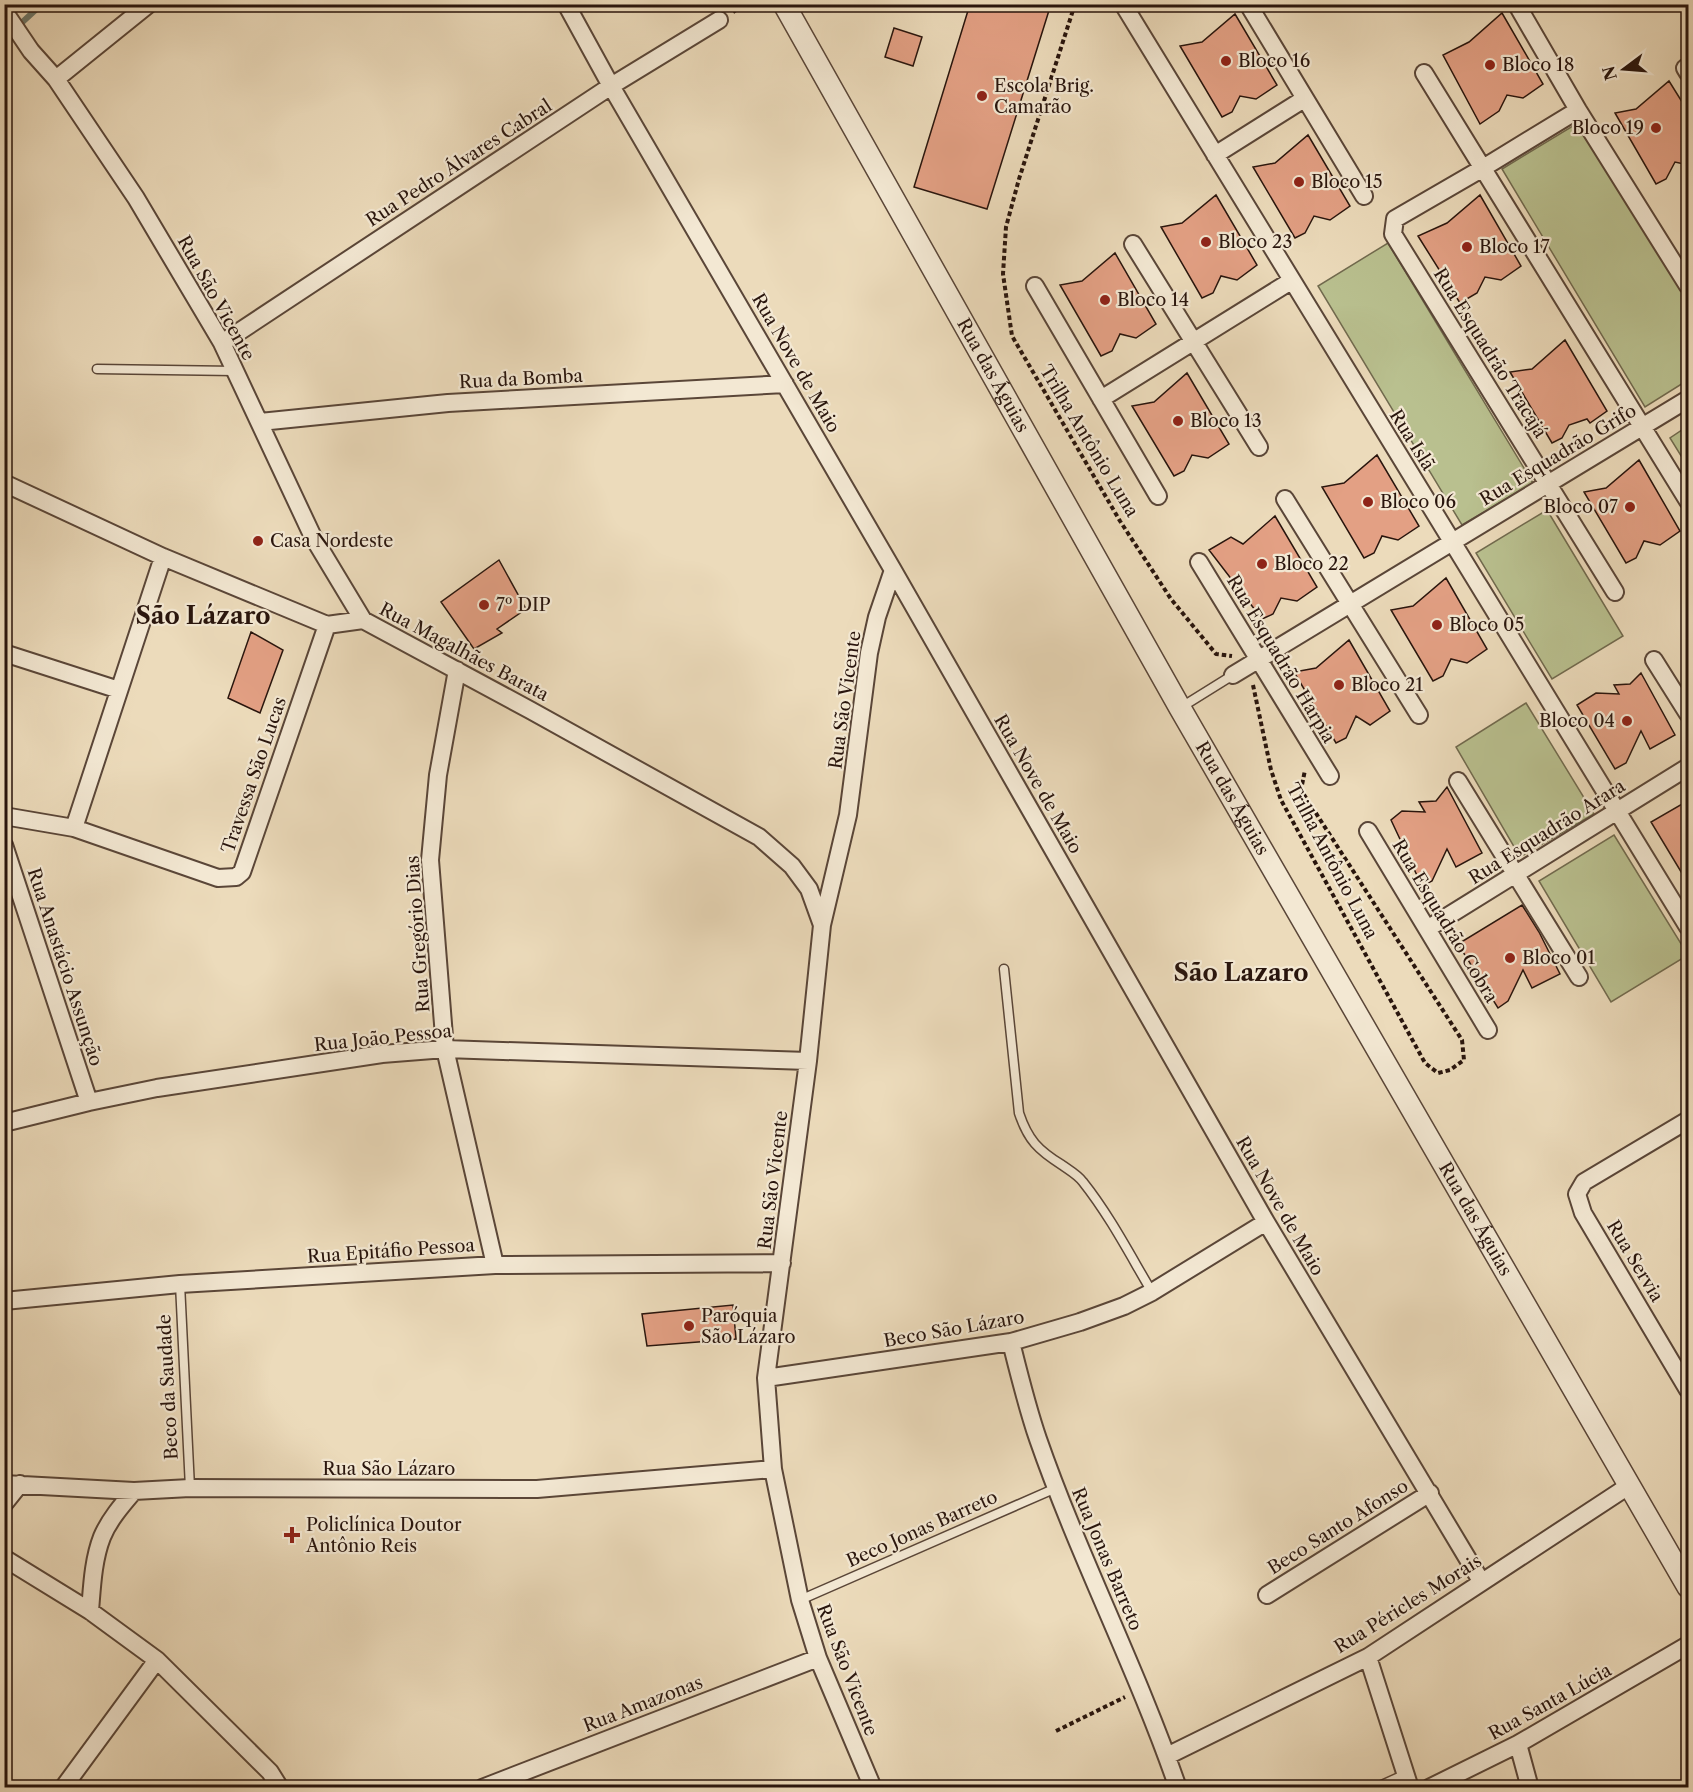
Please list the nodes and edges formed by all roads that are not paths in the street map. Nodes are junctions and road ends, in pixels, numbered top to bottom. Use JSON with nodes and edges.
{"nodes":[{"id":1,"x":149,"y":4,"type":"edge"},
{"id":2,"x":566,"y":4,"type":"edge"},
{"id":3,"x":784,"y":4,"type":"edge"},
{"id":4,"x":1123,"y":4,"type":"edge"},
{"id":5,"x":1248,"y":4,"type":"edge"},
{"id":6,"x":1517,"y":5,"type":"edge"},
{"id":7,"x":7,"y":16,"type":"edge"},
{"id":8,"x":719,"y":20,"type":"dead end"},
{"id":9,"x":1424,"y":73,"type":"dead end"},
{"id":10,"x":56,"y":80,"type":"junction"},
{"id":11,"x":611,"y":87,"type":"junction"},
{"id":12,"x":1304,"y":99,"type":"junction"},
{"id":13,"x":1578,"y":110,"type":"junction"},
{"id":14,"x":1215,"y":155,"type":"junction"},
{"id":15,"x":1483,"y":168,"type":"junction"},
{"id":16,"x":1364,"y":196,"type":"dead end"},
{"id":17,"x":1133,"y":244,"type":"dead end"},
{"id":18,"x":1291,"y":281,"type":"junction"},
{"id":19,"x":1689,"y":285,"type":"edge"},
{"id":20,"x":1035,"y":286,"type":"dead end"},
{"id":21,"x":1193,"y":342,"type":"junction"},
{"id":22,"x":222,"y":343,"type":"junction"},
{"id":23,"x":97,"y":369,"type":"dead end"},
{"id":24,"x":235,"y":371,"type":"junction"},
{"id":25,"x":785,"y":384,"type":"junction"},
{"id":26,"x":1101,"y":399,"type":"junction"},
{"id":27,"x":1689,"y":399,"type":"edge"},
{"id":28,"x":260,"y":422,"type":"junction"},
{"id":29,"x":1643,"y":427,"type":"junction"},
{"id":30,"x":1259,"y":447,"type":"dead end"},
{"id":31,"x":4,"y":483,"type":"edge"},
{"id":32,"x":1549,"y":484,"type":"junction"},
{"id":33,"x":1158,"y":496,"type":"dead end"},
{"id":34,"x":1285,"y":499,"type":"dead end"},
{"id":35,"x":1689,"y":501,"type":"edge"},
{"id":36,"x":1452,"y":542,"type":"junction"},
{"id":37,"x":163,"y":557,"type":"junction"},
{"id":38,"x":1199,"y":562,"type":"dead end"},
{"id":39,"x":893,"y":570,"type":"junction"},
{"id":40,"x":1615,"y":592,"type":"dead end"},
{"id":41,"x":1350,"y":604,"type":"junction"},
{"id":42,"x":363,"y":620,"type":"junction"},
{"id":43,"x":327,"y":625,"type":"junction"},
{"id":44,"x":4,"y":653,"type":"edge"},
{"id":45,"x":1654,"y":660,"type":"dead end"},
{"id":46,"x":1255,"y":662,"type":"junction"},
{"id":47,"x":457,"y":670,"type":"junction"},
{"id":48,"x":1233,"y":675,"type":"joint"},
{"id":49,"x":119,"y":690,"type":"junction"},
{"id":50,"x":1180,"y":708,"type":"junction"},
{"id":51,"x":1689,"y":714,"type":"edge"},
{"id":52,"x":1419,"y":715,"type":"dead end"},
{"id":53,"x":1689,"y":767,"type":"edge"},
{"id":54,"x":1330,"y":776,"type":"dead end"},
{"id":55,"x":1458,"y":781,"type":"dead end"},
{"id":56,"x":1617,"y":812,"type":"junction"},
{"id":57,"x":4,"y":816,"type":"edge"},
{"id":58,"x":74,"y":828,"type":"junction"},
{"id":59,"x":1368,"y":831,"type":"dead end"},
{"id":60,"x":4,"y":845,"type":"edge"},
{"id":61,"x":1515,"y":874,"type":"junction"},
{"id":62,"x":822,"y":925,"type":"junction"},
{"id":63,"x":1689,"y":927,"type":"edge"},
{"id":64,"x":1427,"y":929,"type":"junction"},
{"id":65,"x":1004,"y":969,"type":"dead end"},
{"id":66,"x":1579,"y":977,"type":"dead end"},
{"id":67,"x":1488,"y":1030,"type":"dead end"},
{"id":68,"x":445,"y":1048,"type":"junction"},
{"id":69,"x":808,"y":1061,"type":"junction"},
{"id":70,"x":89,"y":1102,"type":"junction"},
{"id":71,"x":1689,"y":1120,"type":"edge"},
{"id":72,"x":4,"y":1123,"type":"edge"},
{"id":73,"x":1266,"y":1222,"type":"junction"},
{"id":74,"x":782,"y":1263,"type":"junction"},
{"id":75,"x":495,"y":1264,"type":"junction"},
{"id":76,"x":180,"y":1284,"type":"junction"},
{"id":77,"x":1152,"y":1292,"type":"junction"},
{"id":78,"x":4,"y":1301,"type":"edge"},
{"id":79,"x":1011,"y":1342,"type":"junction"},
{"id":80,"x":1683,"y":1366,"type":"edge"},
{"id":81,"x":766,"y":1378,"type":"junction"},
{"id":82,"x":1689,"y":1390,"type":"edge"},
{"id":83,"x":773,"y":1469,"type":"junction"},
{"id":84,"x":12,"y":1484,"type":"edge"},
{"id":85,"x":1630,"y":1485,"type":"junction"},
{"id":86,"x":190,"y":1488,"type":"junction"},
{"id":87,"x":1056,"y":1488,"type":"junction"},
{"id":88,"x":135,"y":1491,"type":"junction"},
{"id":89,"x":1430,"y":1493,"type":"junction"},
{"id":90,"x":4,"y":1504,"type":"edge"},
{"id":91,"x":4,"y":1558,"type":"edge"},
{"id":92,"x":1481,"y":1581,"type":"junction"},
{"id":93,"x":1689,"y":1587,"type":"edge"},
{"id":94,"x":1268,"y":1595,"type":"dead end"},
{"id":95,"x":800,"y":1600,"type":"junction"},
{"id":96,"x":90,"y":1611,"type":"junction"},
{"id":97,"x":1689,"y":1646,"type":"edge"},
{"id":98,"x":1368,"y":1657,"type":"junction"},
{"id":99,"x":818,"y":1658,"type":"junction"},
{"id":100,"x":157,"y":1660,"type":"junction"},
{"id":101,"x":1518,"y":1744,"type":"junction"},
{"id":102,"x":1167,"y":1756,"type":"junction"},
{"id":103,"x":1408,"y":1781,"type":"edge"},
{"id":104,"x":63,"y":1788,"type":"edge"},
{"id":105,"x":280,"y":1788,"type":"edge"},
{"id":106,"x":483,"y":1788,"type":"edge"},
{"id":107,"x":873,"y":1788,"type":"edge"},
{"id":108,"x":1178,"y":1788,"type":"edge"},
{"id":109,"x":1375,"y":1788,"type":"edge"},
{"id":110,"x":1429,"y":1788,"type":"edge"},
{"id":111,"x":1530,"y":1788,"type":"edge"}],
"edges":[{"from":1,"to":10,"type":"street"},
{"from":2,"to":11,"type":"street","name":"Rua Nove de Maio"},
{"from":3,"to":50,"type":"street","name":"Rua das Águias"},
{"from":4,"to":14,"type":"street","name":"Rua Islã"},
{"from":5,"to":12,"type":"street"},
{"from":6,"to":13,"type":"street"},
{"from":7,"to":10,"type":"street","name":"Rua São Vicente"},
{"from":8,"to":11,"type":"street","name":"Rua Pedro Álvares Cabral"},
{"from":9,"to":15,"type":"street"},
{"from":10,"to":22,"type":"street","name":"Rua São Vicente"},
{"from":11,"to":22,"type":"street","name":"Rua Pedro Álvares Cabral"},
{"from":11,"to":25,"type":"street","name":"Rua Nove de Maio"},
{"from":12,"to":14,"type":"street"},
{"from":12,"to":16,"type":"street"},
{"from":13,"to":15,"type":"street"},
{"from":13,"to":19,"type":"street"},
{"from":14,"to":18,"type":"street","name":"Rua Islã"},
{"from":15,"to":29,"type":"street"},
{"from":15,"to":32,"type":"street","name":"Rua Esquadrão Tracajá"},
{"from":17,"to":21,"type":"street"},
{"from":18,"to":21,"type":"street"},
{"from":18,"to":36,"type":"street","name":"Rua Islã"},
{"from":20,"to":26,"type":"street"},
{"from":21,"to":26,"type":"street"},
{"from":21,"to":30,"type":"street"},
{"from":22,"to":24,"type":"street","name":"Rua São Vicente"},
{"from":23,"to":24,"type":"lane"},
{"from":24,"to":28,"type":"street","name":"Rua São Vicente"},
{"from":25,"to":28,"type":"street","name":"Rua da Bomba"},
{"from":25,"to":39,"type":"street","name":"Rua Nove de Maio"},
{"from":26,"to":33,"type":"street"},
{"from":27,"to":29,"type":"street","name":"Rua Esquadrão Grifo"},
{"from":28,"to":42,"type":"street","name":"Rua São Vicente"},
{"from":29,"to":32,"type":"street","name":"Rua Esquadrão Grifo"},
{"from":29,"to":35,"type":"street"},
{"from":31,"to":37,"type":"street"},
{"from":32,"to":36,"type":"street","name":"Rua Esquadrão Grifo"},
{"from":32,"to":40,"type":"street","name":"Rua Esquadrão Tracajá"},
{"from":34,"to":41,"type":"street"},
{"from":36,"to":41,"type":"street","name":"Rua Esquadrão Grifo"},
{"from":36,"to":56,"type":"street","name":"Rua Islã"},
{"from":37,"to":43,"type":"street"},
{"from":37,"to":49,"type":"street"},
{"from":38,"to":46,"type":"street","name":"Rua Esquadrão Harpia"},
{"from":39,"to":62,"type":"street","name":"Rua São Vicente"},
{"from":39,"to":73,"type":"street","name":"Rua Nove de Maio"},
{"from":41,"to":46,"type":"street","name":"Rua Esquadrão Grifo"},
{"from":41,"to":52,"type":"street"},
{"from":42,"to":43,"type":"street","name":"Rua Magalhães Barata"},
{"from":42,"to":47,"type":"street","name":"Rua Magalhães Barata"},
{"from":43,"to":58,"type":"street","name":"Travessa São Lucas"},
{"from":44,"to":49,"type":"street"},
{"from":45,"to":51,"type":"street"},
{"from":46,"to":48,"type":"street","name":"Rua Esquadrão Grifo"},
{"from":46,"to":54,"type":"street","name":"Rua Esquadrão Harpia"},
{"from":47,"to":62,"type":"street","name":"Rua Magalhães Barata"},
{"from":47,"to":68,"type":"street","name":"Rua Gregório Dias"},
{"from":48,"to":50,"type":"lane"},
{"from":49,"to":58,"type":"street"},
{"from":50,"to":85,"type":"street","name":"Rua das Águias"},
{"from":53,"to":56,"type":"street","name":"Rua Esquadrão Arara"},
{"from":55,"to":61,"type":"street"},
{"from":56,"to":61,"type":"street","name":"Rua Esquadrão Arara"},
{"from":56,"to":63,"type":"street","name":"Rua Islã"},
{"from":57,"to":58,"type":"street","name":"Travessa São Lucas"},
{"from":59,"to":64,"type":"street","name":"Rua Esquadrão Cobra"},
{"from":60,"to":70,"type":"street","name":"Rua Anastácio Assunção"},
{"from":61,"to":64,"type":"street","name":"Rua Esquadrão Arara"},
{"from":61,"to":66,"type":"street"},
{"from":62,"to":69,"type":"street","name":"Rua São Vicente"},
{"from":64,"to":67,"type":"street","name":"Rua Esquadrão Cobra"},
{"from":65,"to":77,"type":"lane"},
{"from":68,"to":69,"type":"street","name":"Rua João Pessoa"},
{"from":68,"to":70,"type":"street","name":"Rua João Pessoa"},
{"from":68,"to":75,"type":"street","name":"Rua Gregório Dias"},
{"from":69,"to":74,"type":"street","name":"Rua São Vicente"},
{"from":70,"to":72,"type":"street","name":"Rua João Pessoa"},
{"from":71,"to":80,"type":"street","name":"Rua Servia"},
{"from":73,"to":77,"type":"street","name":"Beco São Lázaro"},
{"from":73,"to":89,"type":"street","name":"Rua Nove de Maio"},
{"from":74,"to":75,"type":"street","name":"Rua Epitáfio Pessoa"},
{"from":74,"to":81,"type":"street","name":"Rua São Vicente"},
{"from":75,"to":76,"type":"street","name":"Rua Epitáfio Pessoa"},
{"from":76,"to":78,"type":"street","name":"Rua Epitáfio Pessoa"},
{"from":76,"to":86,"type":"lane","name":"Beco da Saudade"},
{"from":77,"to":79,"type":"street","name":"Beco São Lázaro"},
{"from":79,"to":81,"type":"street","name":"Beco São Lázaro"},
{"from":79,"to":87,"type":"street","name":"Rua Jonas Barreto"},
{"from":80,"to":82,"type":"street","name":"Rua Servia"},
{"from":81,"to":83,"type":"street","name":"Rua São Vicente"},
{"from":83,"to":86,"type":"street","name":"Rua São Lázaro"},
{"from":83,"to":95,"type":"street","name":"Rua São Vicente"},
{"from":84,"to":88,"type":"street","name":"Rua São Lázaro"},
{"from":84,"to":90,"type":"street"},
{"from":85,"to":92,"type":"street","name":"Rua Péricles Morais"},
{"from":85,"to":93,"type":"street","name":"Rua das Águias"},
{"from":86,"to":88,"type":"street","name":"Rua São Lázaro"},
{"from":87,"to":95,"type":"lane","name":"Beco Jonas Barreto"},
{"from":87,"to":102,"type":"street","name":"Rua Jonas Barreto"},
{"from":88,"to":96,"type":"street"},
{"from":89,"to":92,"type":"street","name":"Rua Nove de Maio"},
{"from":89,"to":94,"type":"street","name":"Beco Santo Afonso"},
{"from":91,"to":96,"type":"street"},
{"from":92,"to":98,"type":"street","name":"Rua Péricles Morais"},
{"from":95,"to":99,"type":"street","name":"Rua São Vicente"},
{"from":96,"to":100,"type":"street"},
{"from":97,"to":101,"type":"street","name":"Rua Santa Lúcia"},
{"from":98,"to":102,"type":"street","name":"Rua Péricles Morais"},
{"from":98,"to":103,"type":"street"},
{"from":99,"to":106,"type":"street","name":"Rua Amazonas"},
{"from":99,"to":107,"type":"street","name":"Rua São Vicente"},
{"from":100,"to":104,"type":"street"},
{"from":100,"to":105,"type":"street"},
{"from":101,"to":110,"type":"street","name":"Rua Santa Lúcia"},
{"from":101,"to":111,"type":"street"},
{"from":102,"to":108,"type":"street","name":"Rua Jonas Barreto"},
{"from":103,"to":109,"type":"lane"}]}
